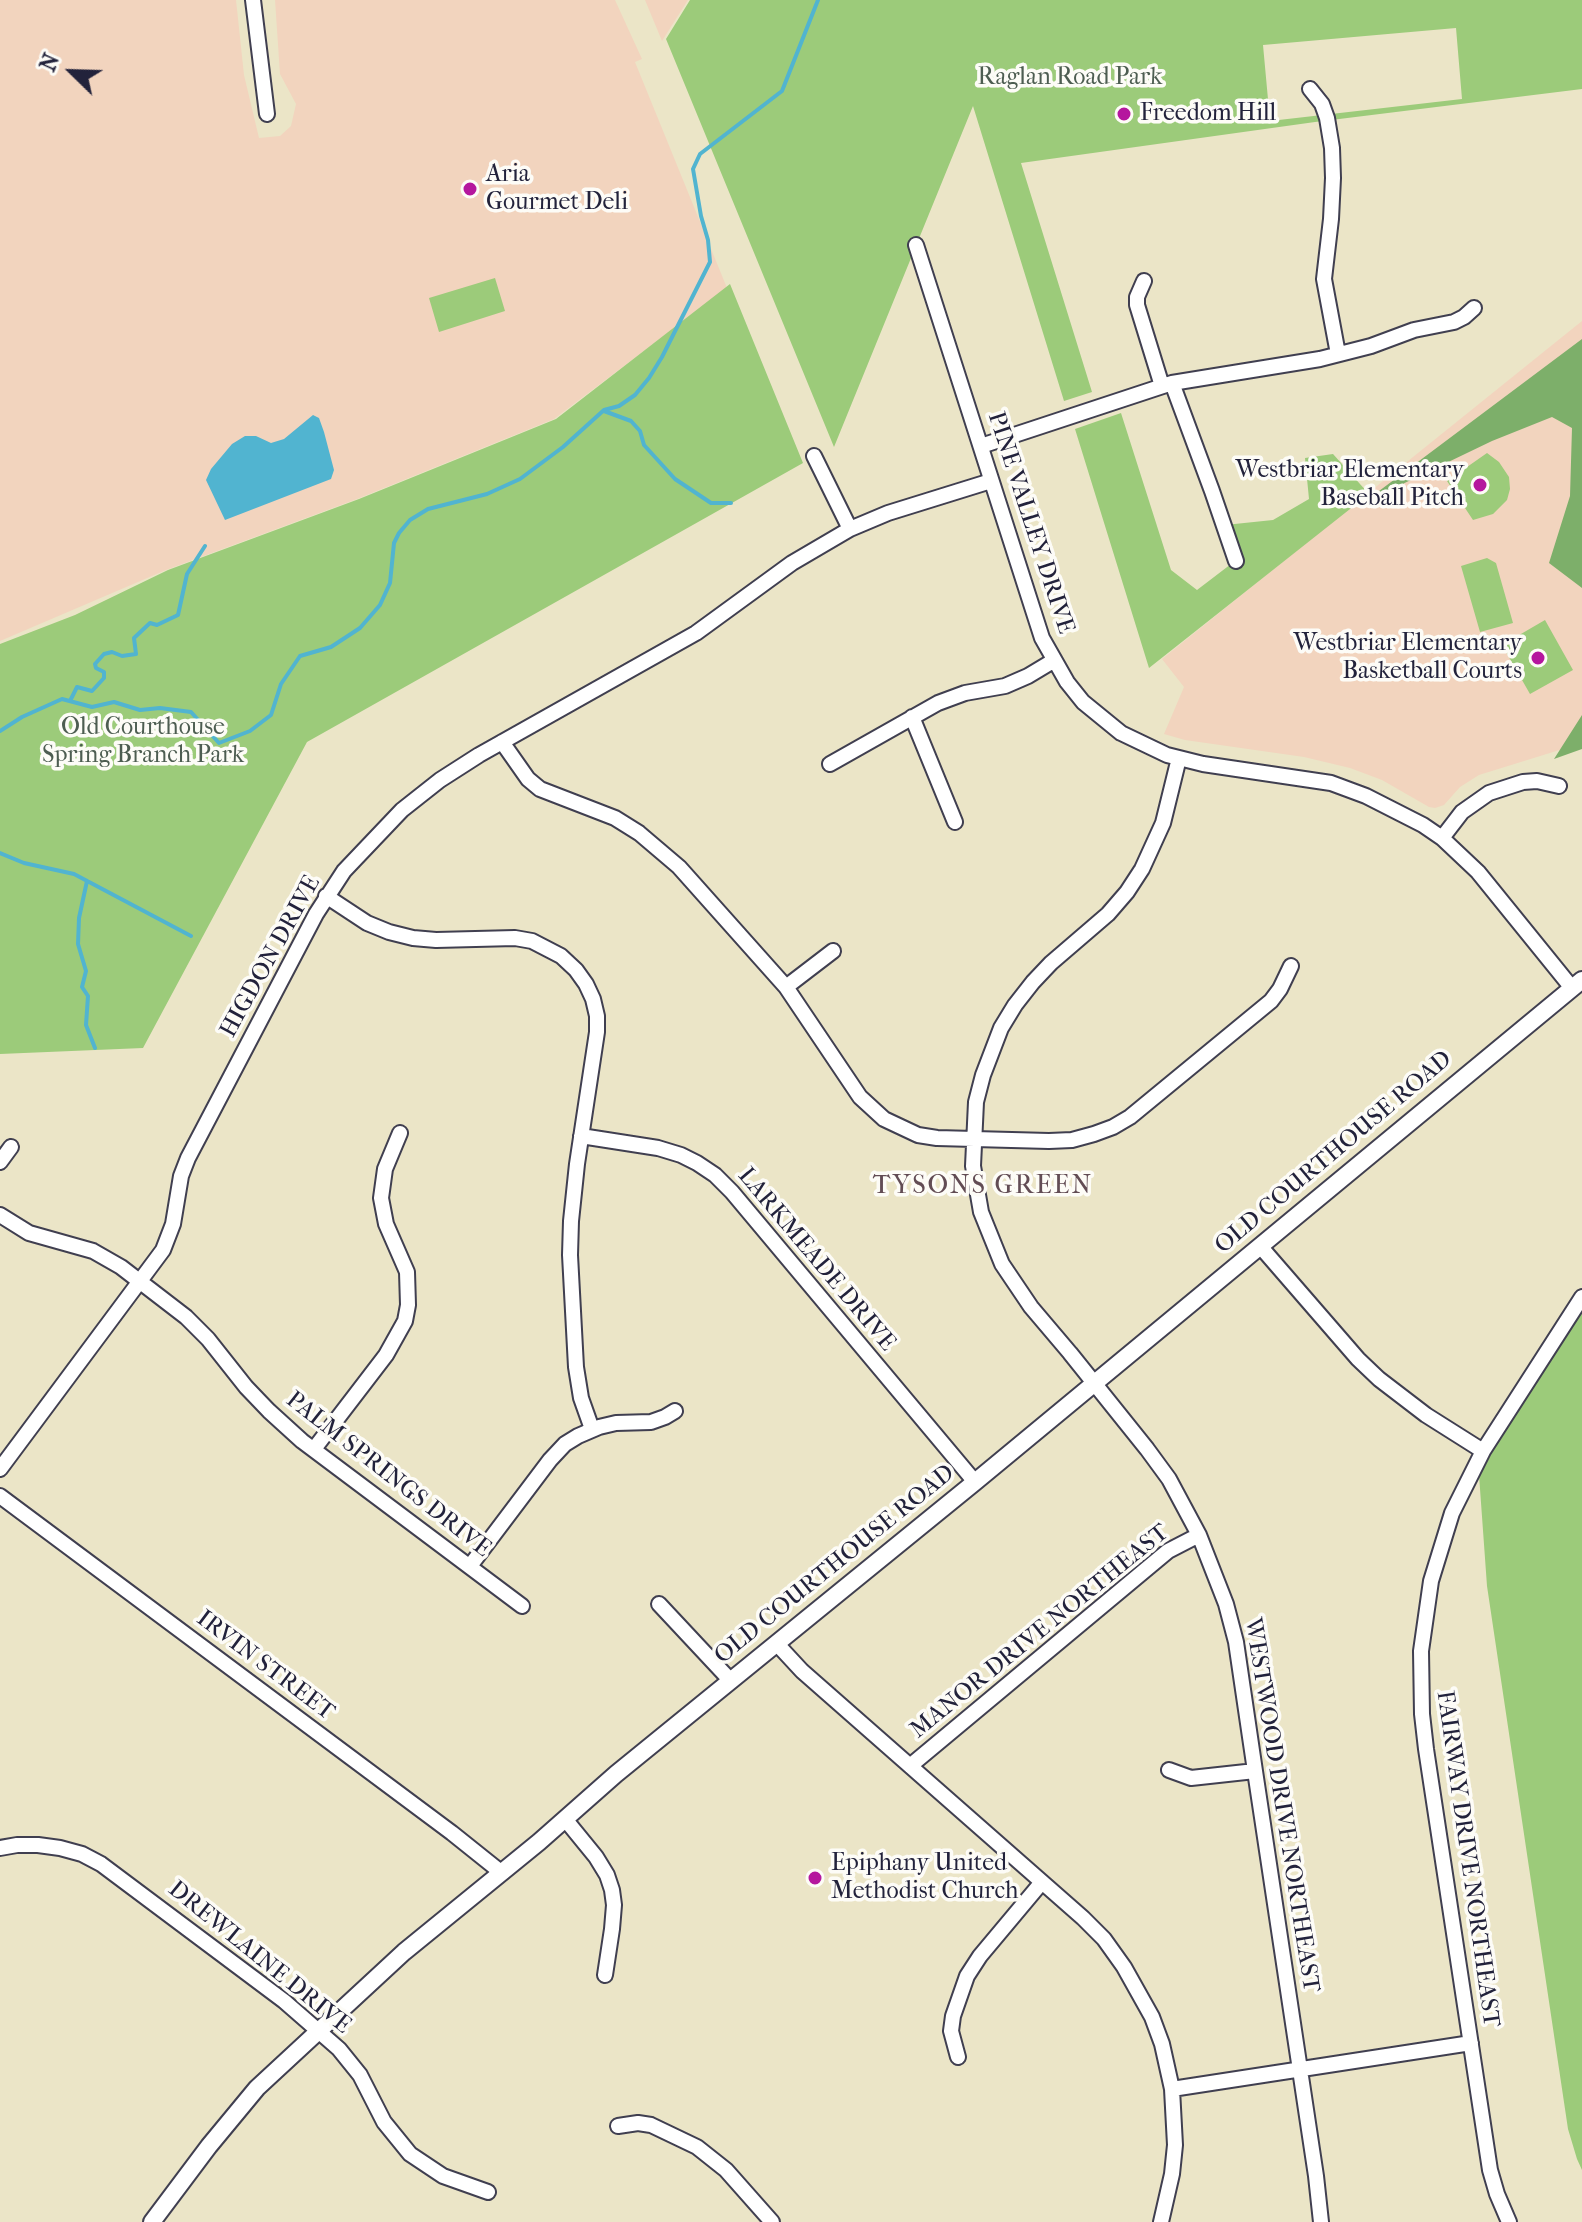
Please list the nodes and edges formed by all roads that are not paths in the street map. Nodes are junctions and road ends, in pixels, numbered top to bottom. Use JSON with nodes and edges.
{"nodes":[{"id":1,"x":253,"y":0,"type":"edge"},
{"id":2,"x":1310,"y":89,"type":"dead end"},
{"id":3,"x":267,"y":114,"type":"dead end"},
{"id":4,"x":916,"y":245,"type":"dead end"},
{"id":5,"x":1144,"y":281,"type":"dead end"},
{"id":6,"x":1474,"y":308,"type":"dead end"},
{"id":7,"x":1338,"y":354,"type":"junction"},
{"id":8,"x":1167,"y":385,"type":"junction"},
{"id":9,"x":981,"y":446,"type":"junction"},
{"id":10,"x":814,"y":456,"type":"dead end"},
{"id":11,"x":991,"y":481,"type":"junction"},
{"id":12,"x":850,"y":529,"type":"junction"},
{"id":13,"x":1236,"y":561,"type":"dead end"},
{"id":14,"x":1053,"y":661,"type":"junction"},
{"id":15,"x":912,"y":717,"type":"junction"},
{"id":16,"x":502,"y":742,"type":"junction"},
{"id":17,"x":1179,"y":758,"type":"junction"},
{"id":18,"x":830,"y":764,"type":"dead end"},
{"id":19,"x":1559,"y":786,"type":"dead end"},
{"id":20,"x":955,"y":822,"type":"dead end"},
{"id":21,"x":1442,"y":838,"type":"junction"},
{"id":22,"x":326,"y":896,"type":"junction"},
{"id":23,"x":833,"y":951,"type":"dead end"},
{"id":24,"x":1291,"y":966,"type":"dead end"},
{"id":25,"x":1577,"y":984,"type":"edge"},
{"id":26,"x":786,"y":987,"type":"junction"},
{"id":27,"x":400,"y":1133,"type":"dead end"},
{"id":28,"x":581,"y":1136,"type":"junction"},
{"id":29,"x":974,"y":1139,"type":"junction"},
{"id":30,"x":11,"y":1147,"type":"dead end"},
{"id":31,"x":0,"y":1162,"type":"edge"},
{"id":32,"x":0,"y":1215,"type":"edge"},
{"id":33,"x":1260,"y":1246,"type":"junction"},
{"id":34,"x":140,"y":1281,"type":"junction"},
{"id":35,"x":1582,"y":1297,"type":"edge"},
{"id":36,"x":1094,"y":1383,"type":"junction"},
{"id":37,"x":675,"y":1411,"type":"dead end"},
{"id":38,"x":592,"y":1429,"type":"junction"},
{"id":39,"x":314,"y":1449,"type":"junction"},
{"id":40,"x":1483,"y":1451,"type":"junction"},
{"id":41,"x":0,"y":1469,"type":"edge"},
{"id":42,"x":975,"y":1482,"type":"junction"},
{"id":43,"x":0,"y":1496,"type":"edge"},
{"id":44,"x":1199,"y":1535,"type":"junction"},
{"id":45,"x":470,"y":1566,"type":"junction"},
{"id":46,"x":659,"y":1604,"type":"dead end"},
{"id":47,"x":522,"y":1606,"type":"dead end"},
{"id":48,"x":777,"y":1644,"type":"junction"},
{"id":49,"x":731,"y":1681,"type":"junction"},
{"id":50,"x":910,"y":1766,"type":"junction"},
{"id":51,"x":1169,"y":1770,"type":"dead end"},
{"id":52,"x":1255,"y":1771,"type":"junction"},
{"id":53,"x":565,"y":1819,"type":"junction"},
{"id":54,"x":0,"y":1848,"type":"edge"},
{"id":55,"x":502,"y":1873,"type":"junction"},
{"id":56,"x":1042,"y":1882,"type":"junction"},
{"id":57,"x":605,"y":1975,"type":"dead end"},
{"id":58,"x":318,"y":2031,"type":"junction"},
{"id":59,"x":1471,"y":2043,"type":"junction"},
{"id":60,"x":958,"y":2057,"type":"dead end"},
{"id":61,"x":1300,"y":2069,"type":"junction"},
{"id":62,"x":1172,"y":2089,"type":"junction"},
{"id":63,"x":618,"y":2126,"type":"dead end"},
{"id":64,"x":488,"y":2192,"type":"dead end"},
{"id":65,"x":152,"y":2222,"type":"edge"},
{"id":66,"x":772,"y":2222,"type":"edge"},
{"id":67,"x":1161,"y":2222,"type":"edge"},
{"id":68,"x":1321,"y":2222,"type":"edge"},
{"id":69,"x":1509,"y":2222,"type":"edge"}],
"edges":[{"from":1,"to":3,"type":"street"},
{"from":2,"to":7,"type":"street"},
{"from":4,"to":9,"type":"street","name":"PINE VALLEY DRIVE"},
{"from":5,"to":8,"type":"street"},
{"from":6,"to":7,"type":"street"},
{"from":7,"to":8,"type":"street"},
{"from":8,"to":9,"type":"street"},
{"from":8,"to":13,"type":"street"},
{"from":9,"to":11,"type":"street","name":"PINE VALLEY DRIVE"},
{"from":10,"to":12,"type":"street"},
{"from":11,"to":12,"type":"street","name":"HIGDON DRIVE"},
{"from":11,"to":14,"type":"street","name":"PINE VALLEY DRIVE"},
{"from":12,"to":16,"type":"street","name":"HIGDON DRIVE"},
{"from":14,"to":15,"type":"street"},
{"from":14,"to":17,"type":"street","name":"PINE VALLEY DRIVE"},
{"from":15,"to":18,"type":"street"},
{"from":15,"to":20,"type":"street"},
{"from":16,"to":22,"type":"street","name":"HIGDON DRIVE"},
{"from":16,"to":26,"type":"street"},
{"from":17,"to":21,"type":"street","name":"PINE VALLEY DRIVE"},
{"from":17,"to":29,"type":"street","name":"WESTWOOD DRIVE NORTHEAST"},
{"from":19,"to":21,"type":"street"},
{"from":21,"to":25,"type":"street","name":"PINE VALLEY DRIVE"},
{"from":22,"to":28,"type":"street"},
{"from":22,"to":34,"type":"street","name":"HIGDON DRIVE"},
{"from":23,"to":26,"type":"street"},
{"from":24,"to":29,"type":"street"},
{"from":25,"to":33,"type":"street","name":"OLD COURTHOUSE ROAD"},
{"from":26,"to":29,"type":"street"},
{"from":27,"to":39,"type":"street"},
{"from":28,"to":38,"type":"street"},
{"from":28,"to":42,"type":"street","name":"LARKMEADE DRIVE"},
{"from":29,"to":36,"type":"street","name":"WESTWOOD DRIVE NORTHEAST"},
{"from":30,"to":31,"type":"street"},
{"from":32,"to":34,"type":"street","name":"PALM SPRINGS DRIVE"},
{"from":33,"to":36,"type":"street","name":"OLD COURTHOUSE ROAD"},
{"from":33,"to":40,"type":"street"},
{"from":34,"to":39,"type":"street","name":"PALM SPRINGS DRIVE"},
{"from":34,"to":41,"type":"street","name":"HIGDON DRIVE"},
{"from":35,"to":40,"type":"street","name":"FAIRWAY DRIVE NORTHEAST"},
{"from":36,"to":42,"type":"street","name":"OLD COURTHOUSE ROAD"},
{"from":36,"to":44,"type":"street","name":"WESTWOOD DRIVE NORTHEAST"},
{"from":37,"to":38,"type":"street"},
{"from":38,"to":45,"type":"street"},
{"from":39,"to":45,"type":"street","name":"PALM SPRINGS DRIVE"},
{"from":40,"to":59,"type":"street","name":"FAIRWAY DRIVE NORTHEAST"},
{"from":42,"to":48,"type":"street","name":"OLD COURTHOUSE ROAD"},
{"from":43,"to":55,"type":"street","name":"IRVIN STREET"},
{"from":44,"to":50,"type":"street","name":"MANOR DRIVE NORTHEAST"},
{"from":44,"to":52,"type":"street","name":"WESTWOOD DRIVE NORTHEAST"},
{"from":45,"to":47,"type":"street","name":"PALM SPRINGS DRIVE"},
{"from":46,"to":49,"type":"street"},
{"from":48,"to":49,"type":"street","name":"OLD COURTHOUSE ROAD"},
{"from":48,"to":50,"type":"street"},
{"from":49,"to":53,"type":"street","name":"OLD COURTHOUSE ROAD"},
{"from":50,"to":56,"type":"street"},
{"from":51,"to":52,"type":"street"},
{"from":52,"to":61,"type":"street","name":"WESTWOOD DRIVE NORTHEAST"},
{"from":53,"to":55,"type":"street","name":"OLD COURTHOUSE ROAD"},
{"from":53,"to":57,"type":"street"},
{"from":54,"to":58,"type":"street","name":"DREWLAINE DRIVE"},
{"from":55,"to":58,"type":"street","name":"OLD COURTHOUSE ROAD"},
{"from":56,"to":60,"type":"street"},
{"from":56,"to":62,"type":"street"},
{"from":58,"to":64,"type":"street","name":"DREWLAINE DRIVE"},
{"from":58,"to":65,"type":"street","name":"OLD COURTHOUSE ROAD"},
{"from":59,"to":61,"type":"street"},
{"from":59,"to":69,"type":"street","name":"FAIRWAY DRIVE NORTHEAST"},
{"from":61,"to":62,"type":"street"},
{"from":61,"to":68,"type":"street","name":"WESTWOOD DRIVE NORTHEAST"},
{"from":62,"to":67,"type":"street"},
{"from":63,"to":66,"type":"street"}]}
